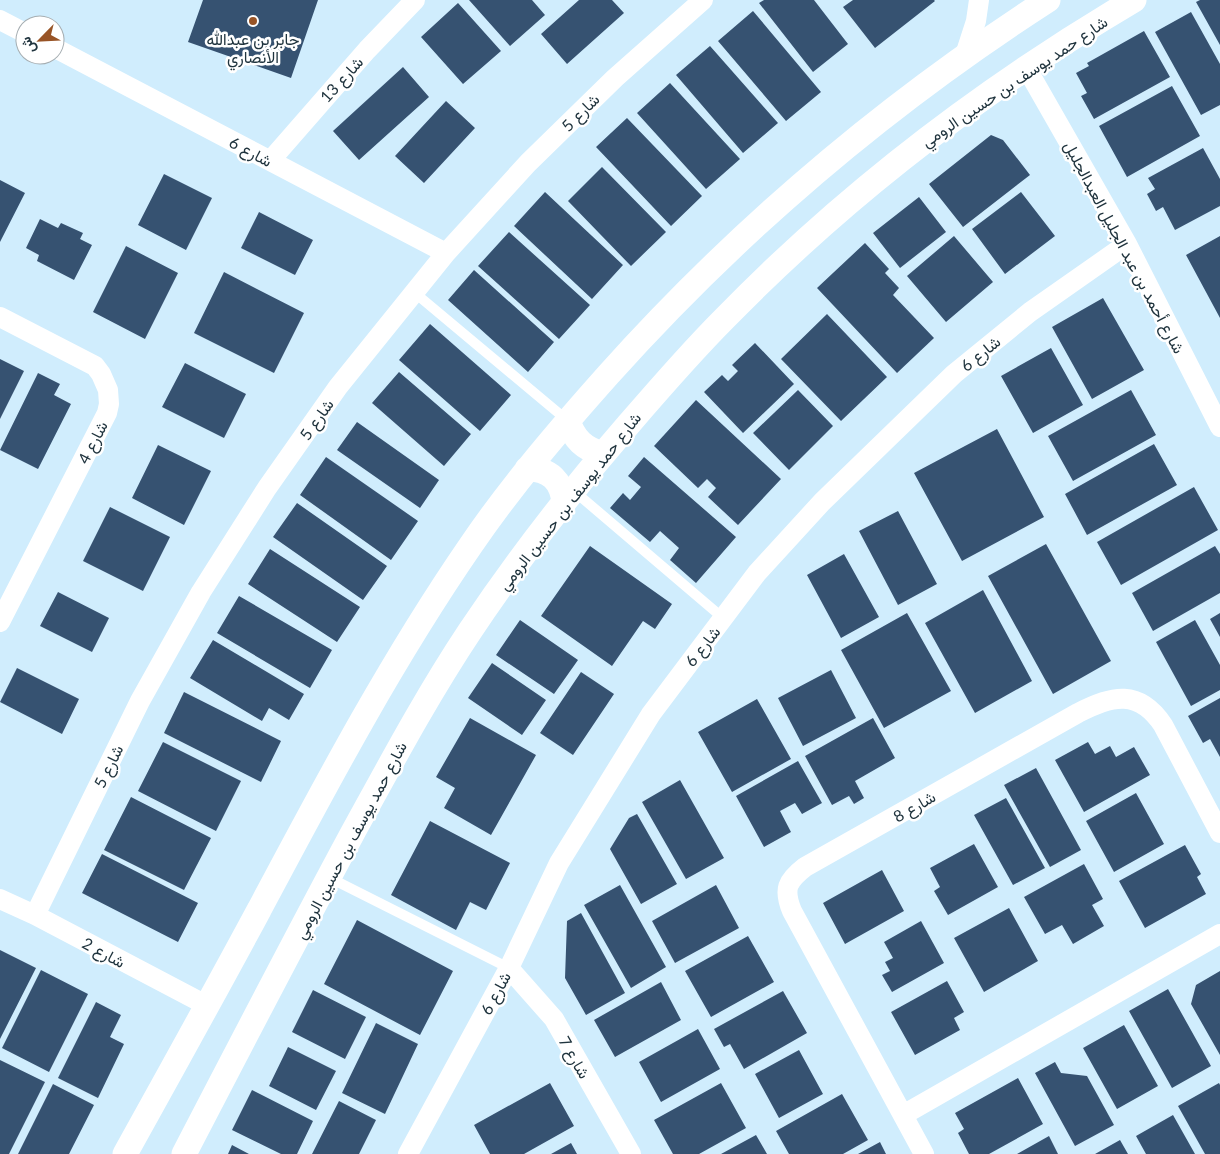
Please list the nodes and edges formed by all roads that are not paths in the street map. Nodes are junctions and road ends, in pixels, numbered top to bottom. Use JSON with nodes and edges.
{"nodes":[{"id":1,"x":415,"y":0,"type":"edge"},
{"id":2,"x":703,"y":0,"type":"edge"},
{"id":3,"x":979,"y":0,"type":"edge"},
{"id":4,"x":1134,"y":0,"type":"edge"},
{"id":5,"x":1040,"y":1,"type":"edge"},
{"id":6,"x":0,"y":20,"type":"edge"},
{"id":7,"x":15,"y":28,"type":"edge"},
{"id":8,"x":65,"y":53,"type":"edge"},
{"id":9,"x":965,"y":55,"type":"junction"},
{"id":10,"x":1027,"y":69,"type":"junction"},
{"id":11,"x":270,"y":161,"type":"junction"},
{"id":12,"x":1127,"y":244,"type":"junction"},
{"id":13,"x":446,"y":253,"type":"junction"},
{"id":14,"x":415,"y":294,"type":"junction"},
{"id":15,"x":0,"y":317,"type":"edge"},
{"id":16,"x":568,"y":420,"type":"junction"},
{"id":17,"x":1220,"y":427,"type":"edge"},
{"id":18,"x":603,"y":454,"type":"junction"},
{"id":19,"x":527,"y":469,"type":"junction"},
{"id":20,"x":569,"y":497,"type":"junction"},
{"id":21,"x":2,"y":614,"type":"edge"},
{"id":22,"x":723,"y":618,"type":"junction"},
{"id":23,"x":1220,"y":833,"type":"edge"},
{"id":24,"x":329,"y":878,"type":"junction"},
{"id":25,"x":0,"y":899,"type":"edge"},
{"id":26,"x":34,"y":915,"type":"junction"},
{"id":27,"x":1220,"y":934,"type":"edge"},
{"id":28,"x":509,"y":968,"type":"junction"},
{"id":29,"x":208,"y":1006,"type":"junction"},
{"id":30,"x":903,"y":1115,"type":"junction"},
{"id":31,"x":125,"y":1154,"type":"edge"},
{"id":32,"x":184,"y":1154,"type":"edge"},
{"id":33,"x":408,"y":1154,"type":"edge"},
{"id":34,"x":630,"y":1154,"type":"edge"},
{"id":35,"x":924,"y":1154,"type":"edge"}],
"edges":[{"from":1,"to":11,"type":"street","name":"شارع 13"},
{"from":2,"to":13,"type":"street","name":"شارع 5"},
{"from":3,"to":9,"type":"street"},
{"from":4,"to":10,"type":"street","name":"شارع حمد يوسف بن حسين الرومي"},
{"from":5,"to":9,"type":"street"},
{"from":6,"to":7,"type":"street"},
{"from":8,"to":11,"type":"street","name":"شارع 6"},
{"from":9,"to":16,"type":"street"},
{"from":10,"to":12,"type":"street","name":"شارع أحمد بن عبد الجليل العبدالجليل"},
{"from":10,"to":18,"type":"street","name":"شارع حمد يوسف بن حسين الرومي"},
{"from":11,"to":13,"type":"street","name":"شارع 6"},
{"from":12,"to":17,"type":"street","name":"شارع أحمد بن عبد الجليل العبدالجليل"},
{"from":12,"to":22,"type":"street","name":"شارع 6"},
{"from":13,"to":14,"type":"street","name":"شارع 5"},
{"from":14,"to":16,"type":"lane"},
{"from":14,"to":26,"type":"street","name":"شارع 5"},
{"from":15,"to":21,"type":"street","name":"شارع 4"},
{"from":16,"to":18,"type":"street"},
{"from":16,"to":19,"type":"street"},
{"from":18,"to":20,"type":"street","name":"شارع حمد يوسف بن حسين الرومي"},
{"from":19,"to":20,"type":"street"},
{"from":19,"to":29,"type":"street"},
{"from":20,"to":22,"type":"lane"},
{"from":20,"to":24,"type":"street","name":"شارع حمد يوسف بن حسين الرومي"},
{"from":22,"to":28,"type":"street","name":"شارع 6"},
{"from":23,"to":30,"type":"street","name":"شارع 8"},
{"from":24,"to":28,"type":"lane"},
{"from":24,"to":32,"type":"street","name":"شارع حمد يوسف بن حسين الرومي"},
{"from":25,"to":26,"type":"street","name":"شارع 2"},
{"from":26,"to":29,"type":"street","name":"شارع 2"},
{"from":27,"to":30,"type":"street"},
{"from":28,"to":33,"type":"street","name":"شارع 6"},
{"from":28,"to":34,"type":"street","name":"شارع 7"},
{"from":29,"to":31,"type":"street"},
{"from":30,"to":35,"type":"street","name":"شارع 8"}]}
